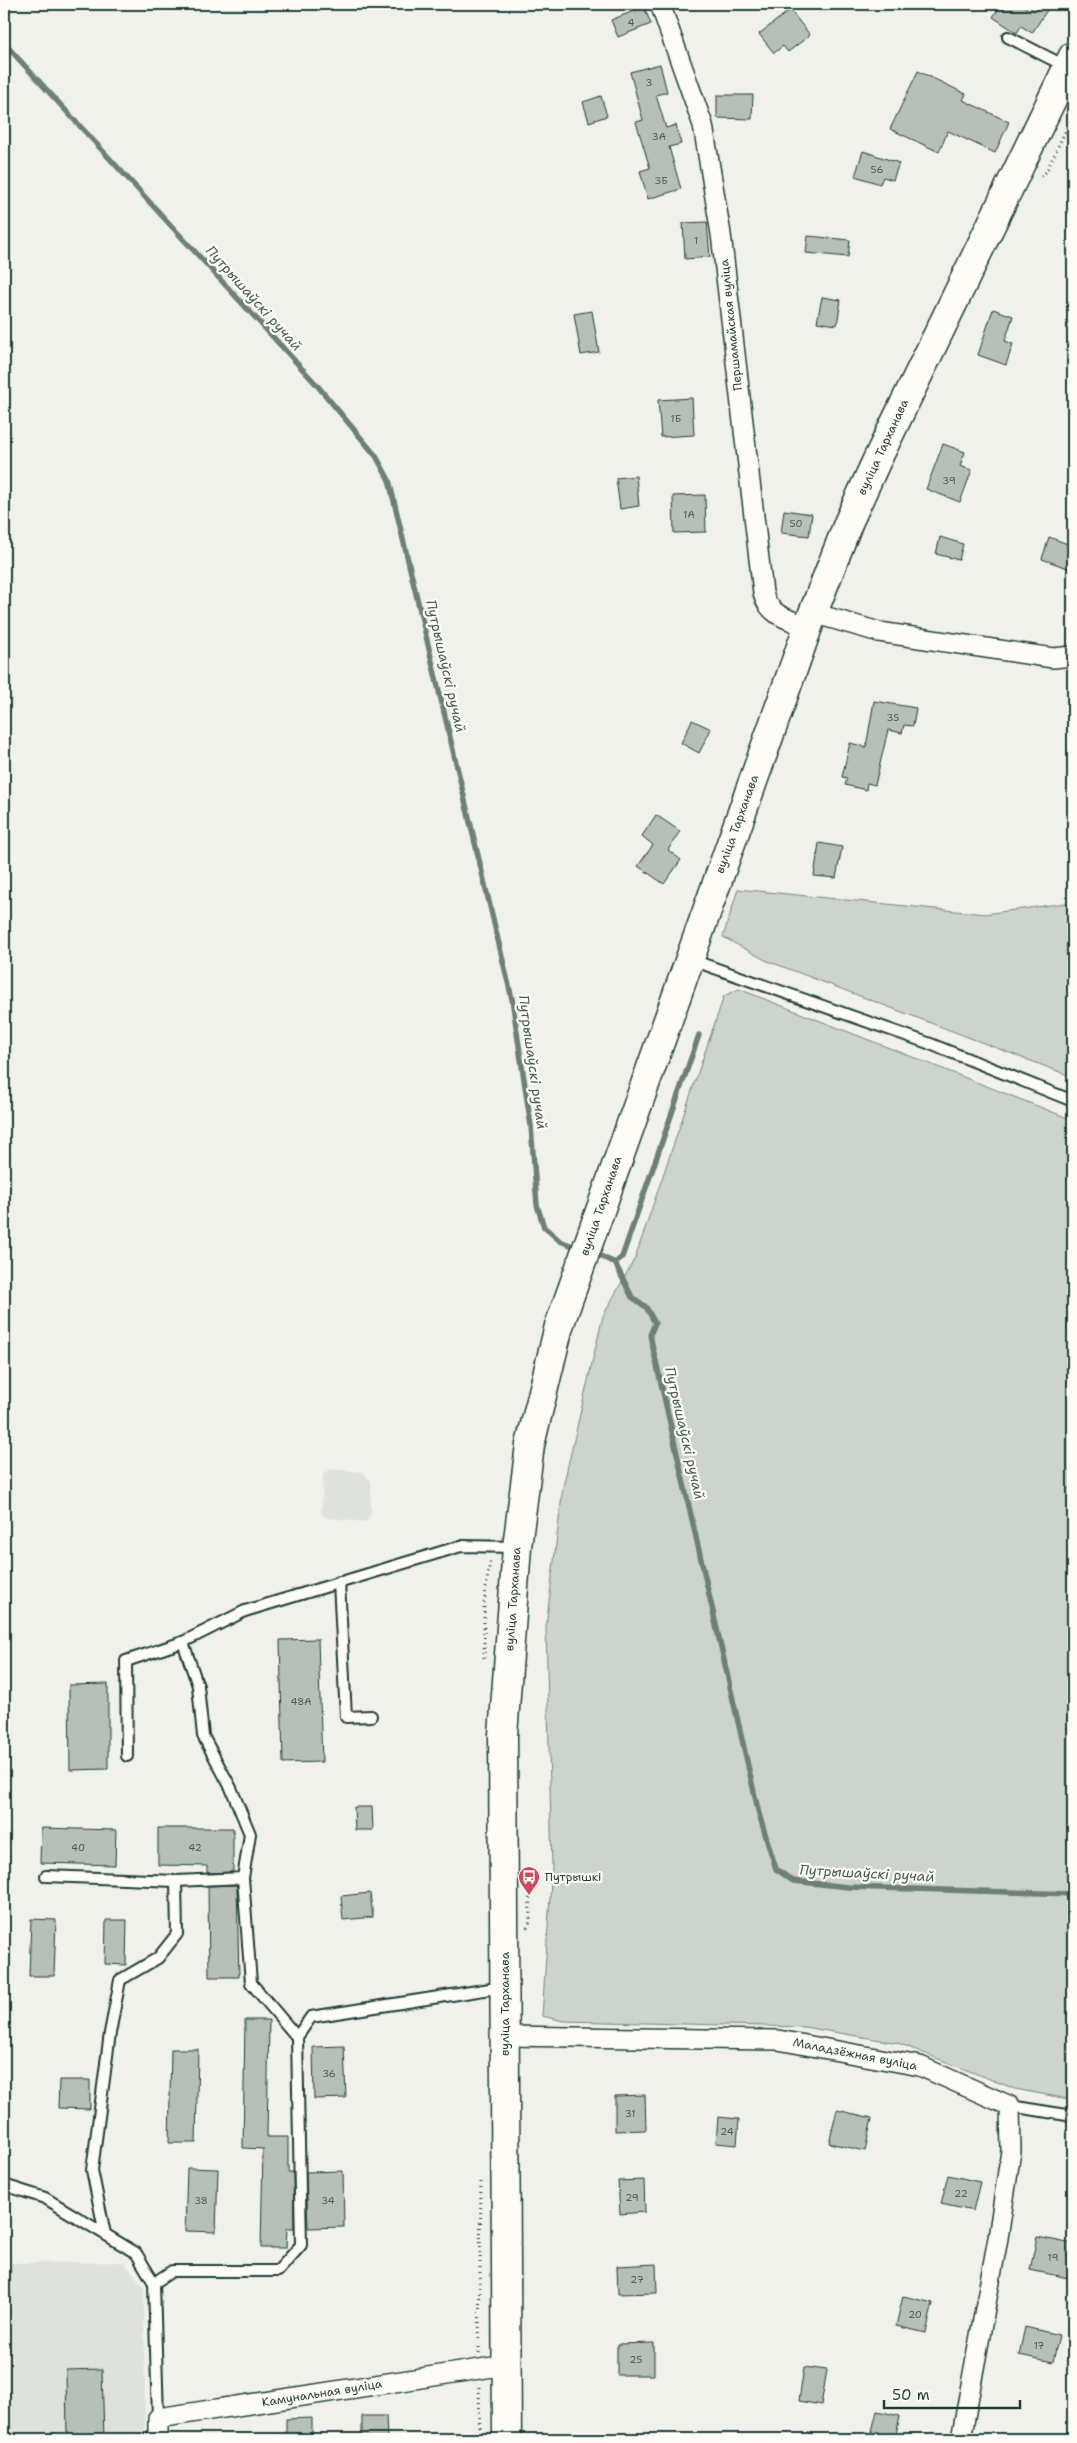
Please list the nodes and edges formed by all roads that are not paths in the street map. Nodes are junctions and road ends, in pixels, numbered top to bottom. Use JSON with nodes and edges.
{"nodes":[{"id":1,"x":660,"y":4,"type":"edge"},
{"id":2,"x":1008,"y":37,"type":"dead end"},
{"id":3,"x":1070,"y":61,"type":"edge"},
{"id":4,"x":810,"y":620,"type":"junction"},
{"id":5,"x":1073,"y":656,"type":"edge"},
{"id":6,"x":688,"y":959,"type":"junction"},
{"id":7,"x":1073,"y":1101,"type":"edge"},
{"id":8,"x":516,"y":1547,"type":"junction"},
{"id":9,"x":339,"y":1582,"type":"junction"},
{"id":10,"x":184,"y":1642,"type":"junction"},
{"id":11,"x":371,"y":1716,"type":"dead end"},
{"id":12,"x":127,"y":1756,"type":"dead end"},
{"id":13,"x":46,"y":1876,"type":"dead end"},
{"id":14,"x":243,"y":1878,"type":"junction"},
{"id":15,"x":176,"y":1881,"type":"junction"},
{"id":16,"x":505,"y":1987,"type":"junction"},
{"id":17,"x":505,"y":2036,"type":"junction"},
{"id":18,"x":298,"y":2037,"type":"junction"},
{"id":19,"x":1010,"y":2106,"type":"junction"},
{"id":20,"x":1073,"y":2116,"type":"edge"},
{"id":21,"x":4,"y":2185,"type":"edge"},
{"id":22,"x":105,"y":2234,"type":"junction"},
{"id":23,"x":154,"y":2283,"type":"junction"},
{"id":24,"x":506,"y":2365,"type":"junction"},
{"id":25,"x":158,"y":2418,"type":"junction"},
{"id":26,"x":158,"y":2439,"type":"edge"},
{"id":27,"x":507,"y":2439,"type":"edge"},
{"id":28,"x":962,"y":2439,"type":"edge"}],
"edges":[{"from":1,"to":4,"type":"street","name":"Першамайская вуліца"},
{"from":2,"to":3,"type":"lane"},
{"from":3,"to":4,"type":"main road","name":"вуліца Тарханава"},
{"from":4,"to":5,"type":"street","name":"Першамайская вуліца"},
{"from":4,"to":6,"type":"main road","name":"вуліца Тарханава"},
{"from":6,"to":7,"type":"lane"},
{"from":6,"to":8,"type":"main road","name":"вуліца Тарханава"},
{"from":8,"to":9,"type":"lane"},
{"from":8,"to":16,"type":"main road","name":"вуліца Тарханава"},
{"from":9,"to":10,"type":"lane"},
{"from":9,"to":11,"type":"lane"},
{"from":10,"to":12,"type":"lane"},
{"from":10,"to":14,"type":"lane"},
{"from":13,"to":15,"type":"lane"},
{"from":14,"to":15,"type":"lane"},
{"from":14,"to":18,"type":"lane"},
{"from":15,"to":22,"type":"lane"},
{"from":16,"to":17,"type":"main road","name":"вуліца Тарханава"},
{"from":16,"to":18,"type":"lane"},
{"from":17,"to":19,"type":"street","name":"Маладзёжная вуліца"},
{"from":17,"to":24,"type":"main road","name":"вуліца Тарханава"},
{"from":18,"to":23,"type":"lane"},
{"from":19,"to":20,"type":"lane"},
{"from":19,"to":28,"type":"street"},
{"from":21,"to":22,"type":"lane"},
{"from":22,"to":23,"type":"lane"},
{"from":23,"to":25,"type":"lane"},
{"from":24,"to":25,"type":"street","name":"Камунальная вуліца"},
{"from":24,"to":27,"type":"main road","name":"вуліца Тарханава"},
{"from":25,"to":26,"type":"street"}]}
